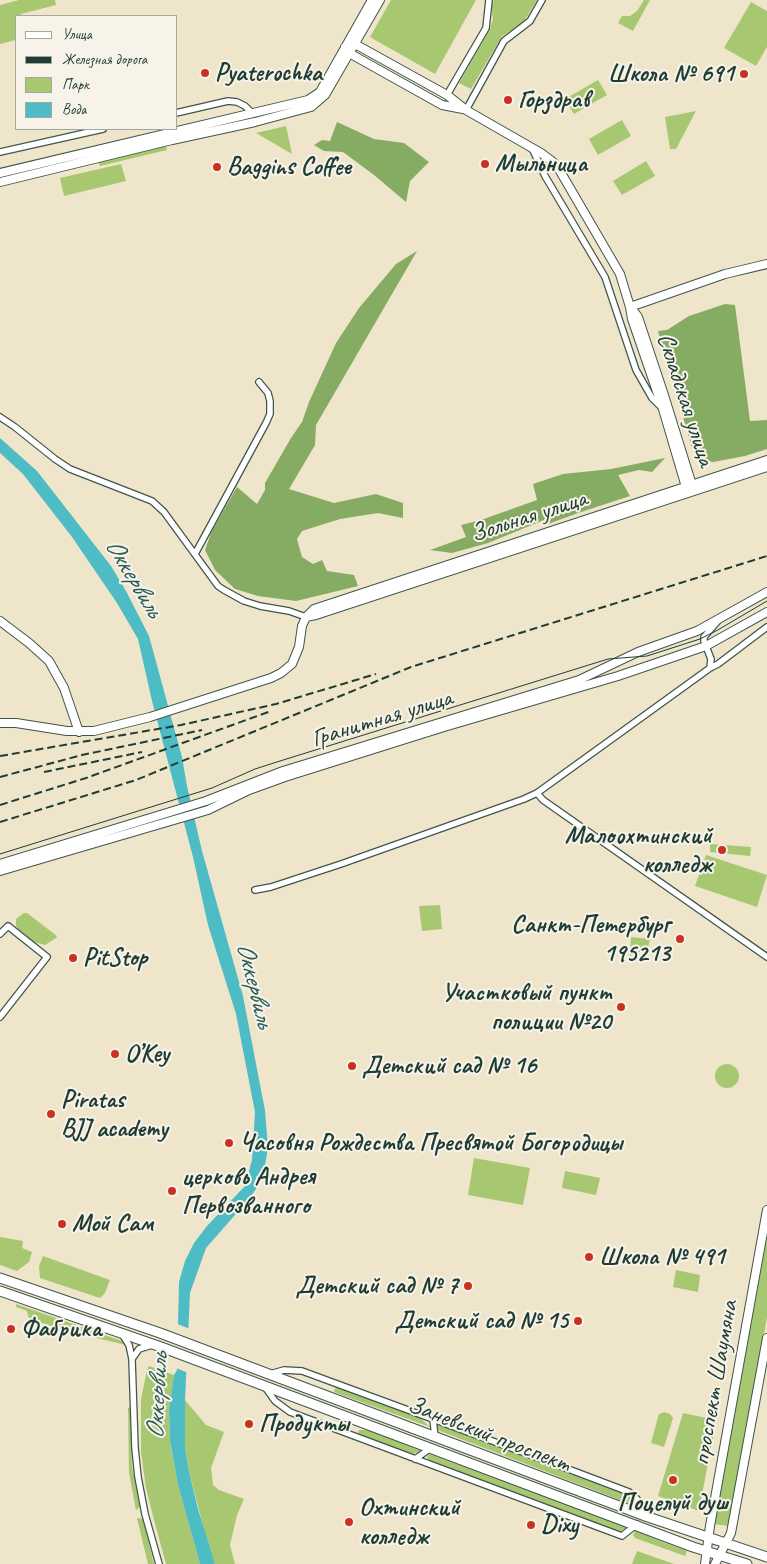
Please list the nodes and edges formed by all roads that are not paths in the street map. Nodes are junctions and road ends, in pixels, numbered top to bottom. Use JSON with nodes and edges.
{"nodes":[{"id":1,"x":372,"y":0,"type":"edge"},
{"id":2,"x":380,"y":0,"type":"edge"},
{"id":3,"x":489,"y":0,"type":"edge"},
{"id":4,"x":542,"y":0,"type":"edge"},
{"id":5,"x":355,"y":44,"type":"junction"},
{"id":6,"x":347,"y":50,"type":"junction"},
{"id":7,"x":447,"y":95,"type":"junction"},
{"id":8,"x":318,"y":98,"type":"junction"},
{"id":9,"x":442,"y":105,"type":"junction"},
{"id":10,"x":466,"y":110,"type":"junction"},
{"id":11,"x":178,"y":112,"type":"edge"},
{"id":12,"x":253,"y":114,"type":"junction"},
{"id":13,"x":99,"y":130,"type":"edge"},
{"id":14,"x":532,"y":148,"type":"junction"},
{"id":15,"x":0,"y":152,"type":"edge"},
{"id":16,"x":0,"y":173,"type":"edge"},
{"id":17,"x":0,"y":182,"type":"edge"},
{"id":18,"x":767,"y":264,"type":"edge"},
{"id":19,"x":630,"y":307,"type":"junction"},
{"id":20,"x":259,"y":382,"type":"dead end"},
{"id":21,"x":663,"y":409,"type":"junction"},
{"id":22,"x":0,"y":417,"type":"edge"},
{"id":23,"x":767,"y":460,"type":"edge"},
{"id":24,"x":767,"y":467,"type":"edge"},
{"id":25,"x":690,"y":488,"type":"junction"},
{"id":26,"x":195,"y":554,"type":"junction"},
{"id":27,"x":767,"y":592,"type":"edge"},
{"id":28,"x":767,"y":612,"type":"edge"},
{"id":29,"x":306,"y":617,"type":"junction"},
{"id":30,"x":719,"y":619,"type":"junction"},
{"id":31,"x":0,"y":621,"type":"edge"},
{"id":32,"x":767,"y":627,"type":"edge"},
{"id":33,"x":706,"y":646,"type":"junction"},
{"id":34,"x":710,"y":668,"type":"junction"},
{"id":35,"x":0,"y":723,"type":"edge"},
{"id":36,"x":79,"y":732,"type":"junction"},
{"id":37,"x":537,"y":793,"type":"junction"},
{"id":38,"x":164,"y":819,"type":"junction"},
{"id":39,"x":0,"y":864,"type":"edge"},
{"id":40,"x":0,"y":871,"type":"edge"},
{"id":41,"x":255,"y":890,"type":"dead end"},
{"id":42,"x":1,"y":933,"type":"edge"},
{"id":43,"x":767,"y":957,"type":"edge"},
{"id":44,"x":0,"y":1017,"type":"edge"},
{"id":45,"x":767,"y":1210,"type":"edge"},
{"id":46,"x":0,"y":1278,"type":"edge"},
{"id":47,"x":0,"y":1291,"type":"edge"},
{"id":48,"x":121,"y":1334,"type":"junction"},
{"id":49,"x":767,"y":1338,"type":"edge"},
{"id":50,"x":157,"y":1346,"type":"junction"},
{"id":51,"x":132,"y":1359,"type":"junction"},
{"id":52,"x":270,"y":1374,"type":"junction"},
{"id":53,"x":264,"y":1386,"type":"junction"},
{"id":54,"x":433,"y":1419,"type":"junction"},
{"id":55,"x":435,"y":1436,"type":"junction"},
{"id":56,"x":431,"y":1448,"type":"junction"},
{"id":57,"x":415,"y":1459,"type":"junction"},
{"id":58,"x":641,"y":1514,"type":"junction"},
{"id":59,"x":637,"y":1524,"type":"junction"},
{"id":60,"x":708,"y":1538,"type":"junction"},
{"id":61,"x":726,"y":1543,"type":"junction"},
{"id":62,"x":707,"y":1551,"type":"junction"},
{"id":63,"x":720,"y":1555,"type":"junction"},
{"id":64,"x":767,"y":1557,"type":"edge"},
{"id":65,"x":159,"y":1564,"type":"edge"},
{"id":66,"x":705,"y":1564,"type":"edge"},
{"id":67,"x":715,"y":1564,"type":"edge"},
{"id":68,"x":747,"y":1564,"type":"edge"}],
"edges":[{"from":1,"to":6,"type":"street"},
{"from":2,"to":5,"type":"street"},
{"from":3,"to":7,"type":"street"},
{"from":4,"to":10,"type":"street"},
{"from":5,"to":6,"type":"street"},
{"from":5,"to":7,"type":"street","name":"Складская улица"},
{"from":6,"to":8,"type":"street"},
{"from":6,"to":9,"type":"street","name":"Складская улица"},
{"from":7,"to":9,"type":"street"},
{"from":7,"to":10,"type":"street","name":"Складская улица"},
{"from":8,"to":12,"type":"street"},
{"from":8,"to":17,"type":"street"},
{"from":9,"to":10,"type":"street","name":"Складская улица"},
{"from":10,"to":14,"type":"street","name":"Складская улица"},
{"from":11,"to":12,"type":"street"},
{"from":12,"to":16,"type":"street"},
{"from":13,"to":15,"type":"street"},
{"from":14,"to":19,"type":"street","name":"Складская улица"},
{"from":14,"to":21,"type":"street"},
{"from":18,"to":19,"type":"street"},
{"from":19,"to":21,"type":"street","name":"Складская улица"},
{"from":19,"to":25,"type":"street","name":"Складская улица"},
{"from":20,"to":26,"type":"street"},
{"from":21,"to":25,"type":"street","name":"Складская улица"},
{"from":22,"to":26,"type":"street"},
{"from":23,"to":25,"type":"street","name":"Зольная улица"},
{"from":24,"to":25,"type":"street","name":"Зольная улица"},
{"from":25,"to":29,"type":"street","name":"Зольная улица"},
{"from":26,"to":29,"type":"street"},
{"from":27,"to":30,"type":"street","name":"Гранитная улица"},
{"from":28,"to":33,"type":"street","name":"Гранитная улица"},
{"from":29,"to":36,"type":"street"},
{"from":30,"to":33,"type":"street"},
{"from":30,"to":38,"type":"street","name":"Гранитная улица"},
{"from":31,"to":36,"type":"street"},
{"from":32,"to":34,"type":"street"},
{"from":33,"to":34,"type":"street"},
{"from":33,"to":38,"type":"street","name":"Гранитная улица"},
{"from":34,"to":37,"type":"street"},
{"from":35,"to":36,"type":"street"},
{"from":37,"to":41,"type":"street"},
{"from":37,"to":43,"type":"street"},
{"from":38,"to":39,"type":"street","name":"Гранитная улица"},
{"from":38,"to":40,"type":"street","name":"Гранитная улица"},
{"from":42,"to":44,"type":"street"},
{"from":45,"to":60,"type":"street","name":"проспект Шаумяна"},
{"from":46,"to":52,"type":"main road","name":"Заневский проспект"},
{"from":47,"to":48,"type":"main road"},
{"from":48,"to":50,"type":"main road"},
{"from":48,"to":51,"type":"street"},
{"from":49,"to":61,"type":"street","name":"проспект Шаумяна"},
{"from":50,"to":51,"type":"street"},
{"from":50,"to":53,"type":"main road","name":"Заневский проспект"},
{"from":51,"to":65,"type":"street"},
{"from":52,"to":54,"type":"street"},
{"from":52,"to":55,"type":"main road","name":"Заневский проспект"},
{"from":53,"to":56,"type":"main road","name":"Заневский проспект"},
{"from":53,"to":57,"type":"street"},
{"from":54,"to":55,"type":"street"},
{"from":54,"to":58,"type":"street"},
{"from":55,"to":58,"type":"main road","name":"Заневский проспект"},
{"from":56,"to":57,"type":"street"},
{"from":56,"to":59,"type":"main road","name":"Заневский проспект"},
{"from":57,"to":59,"type":"street"},
{"from":58,"to":60,"type":"main road","name":"Заневский проспект"},
{"from":59,"to":62,"type":"main road","name":"Заневский проспект"},
{"from":60,"to":61,"type":"main road","name":"Заневский проспект"},
{"from":60,"to":62,"type":"street","name":"проспект Шаумяна"},
{"from":61,"to":63,"type":"street","name":"проспект Шаумяна"},
{"from":61,"to":64,"type":"main road","name":"Заневский проспект"},
{"from":62,"to":63,"type":"main road","name":"Заневский проспект"},
{"from":62,"to":66,"type":"street","name":"проспект Шаумяна"},
{"from":63,"to":67,"type":"street","name":"проспект Шаумяна"},
{"from":63,"to":68,"type":"main road","name":"Заневский проспект"}]}
